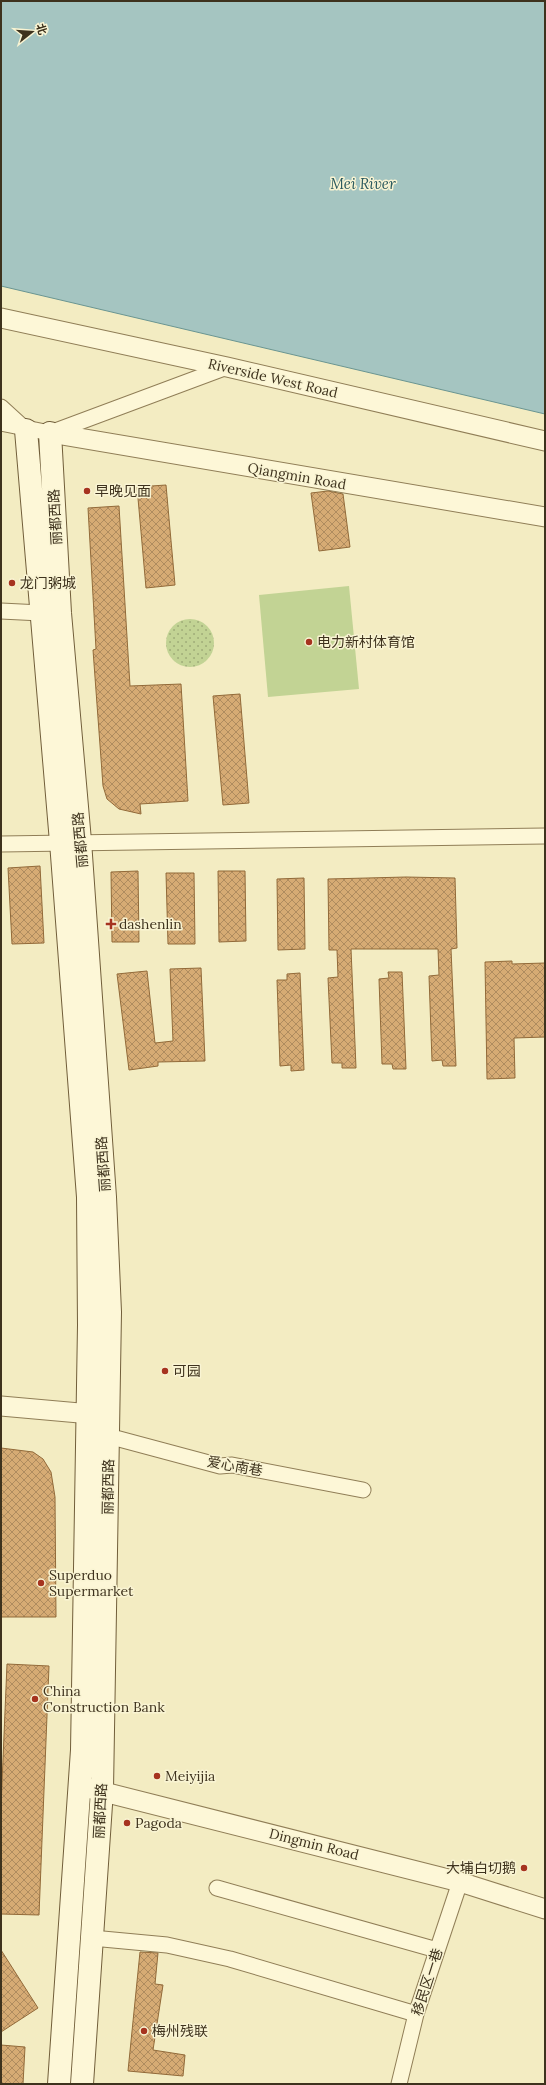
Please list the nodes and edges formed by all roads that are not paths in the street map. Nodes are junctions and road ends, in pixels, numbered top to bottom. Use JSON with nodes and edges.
{"nodes":[{"id":1,"x":1,"y":318,"type":"edge"},
{"id":2,"x":227,"y":367,"type":"junction"},
{"id":3,"x":1,"y":407,"type":"edge"},
{"id":4,"x":1,"y":423,"type":"edge"},
{"id":5,"x":26,"y":430,"type":"junction"},
{"id":6,"x":50,"y":434,"type":"junction"},
{"id":7,"x":545,"y":441,"type":"edge"},
{"id":8,"x":545,"y":517,"type":"edge"},
{"id":9,"x":1,"y":611,"type":"edge"},
{"id":10,"x":42,"y":613,"type":"junction"},
{"id":11,"x":545,"y":836,"type":"edge"},
{"id":12,"x":71,"y":842,"type":"junction"},
{"id":13,"x":1,"y":844,"type":"edge"},
{"id":14,"x":1,"y":1406,"type":"edge"},
{"id":15,"x":101,"y":1422,"type":"junction"},
{"id":16,"x":363,"y":1490,"type":"dead end"},
{"id":17,"x":81,"y":1786,"type":"junction"},
{"id":18,"x":102,"y":1790,"type":"junction"},
{"id":19,"x":460,"y":1882,"type":"junction"},
{"id":20,"x":217,"y":1888,"type":"dead end"},
{"id":21,"x":545,"y":1909,"type":"edge"},
{"id":22,"x":92,"y":1938,"type":"junction"},
{"id":23,"x":437,"y":1950,"type":"junction"},
{"id":24,"x":416,"y":2014,"type":"junction"},
{"id":25,"x":59,"y":2084,"type":"edge"},
{"id":26,"x":82,"y":2084,"type":"edge"},
{"id":27,"x":400,"y":2084,"type":"edge"}],
"edges":[{"from":1,"to":2,"type":"street","name":"Riverside West Road"},
{"from":2,"to":6,"type":"street"},
{"from":2,"to":7,"type":"street","name":"Riverside West Road"},
{"from":3,"to":5,"type":"street"},
{"from":4,"to":5,"type":"street"},
{"from":5,"to":6,"type":"street"},
{"from":5,"to":10,"type":"main road","name":"丽都西路"},
{"from":6,"to":8,"type":"street","name":"Qiangmin Road"},
{"from":6,"to":12,"type":"main road","name":"丽都西路"},
{"from":9,"to":10,"type":"street"},
{"from":10,"to":12,"type":"main road","name":"丽都西路"},
{"from":11,"to":12,"type":"street"},
{"from":12,"to":13,"type":"street"},
{"from":12,"to":15,"type":"main road","name":"丽都西路"},
{"from":14,"to":15,"type":"street"},
{"from":15,"to":16,"type":"street","name":"爱心南巷"},
{"from":15,"to":17,"type":"main road","name":"丽都西路"},
{"from":15,"to":18,"type":"main road","name":"丽都西路"},
{"from":17,"to":18,"type":"street","name":"Dingmin Road"},
{"from":17,"to":25,"type":"main road","name":"丽都西路"},
{"from":18,"to":19,"type":"street","name":"Dingmin Road"},
{"from":18,"to":22,"type":"main road","name":"丽都西路"},
{"from":19,"to":21,"type":"street","name":"Dingmin Road"},
{"from":19,"to":23,"type":"street","name":"移民区一巷"},
{"from":20,"to":23,"type":"street"},
{"from":22,"to":24,"type":"street"},
{"from":22,"to":26,"type":"main road","name":"丽都西路"},
{"from":23,"to":24,"type":"street","name":"移民区一巷"},
{"from":24,"to":27,"type":"street","name":"移民区一巷"}]}
